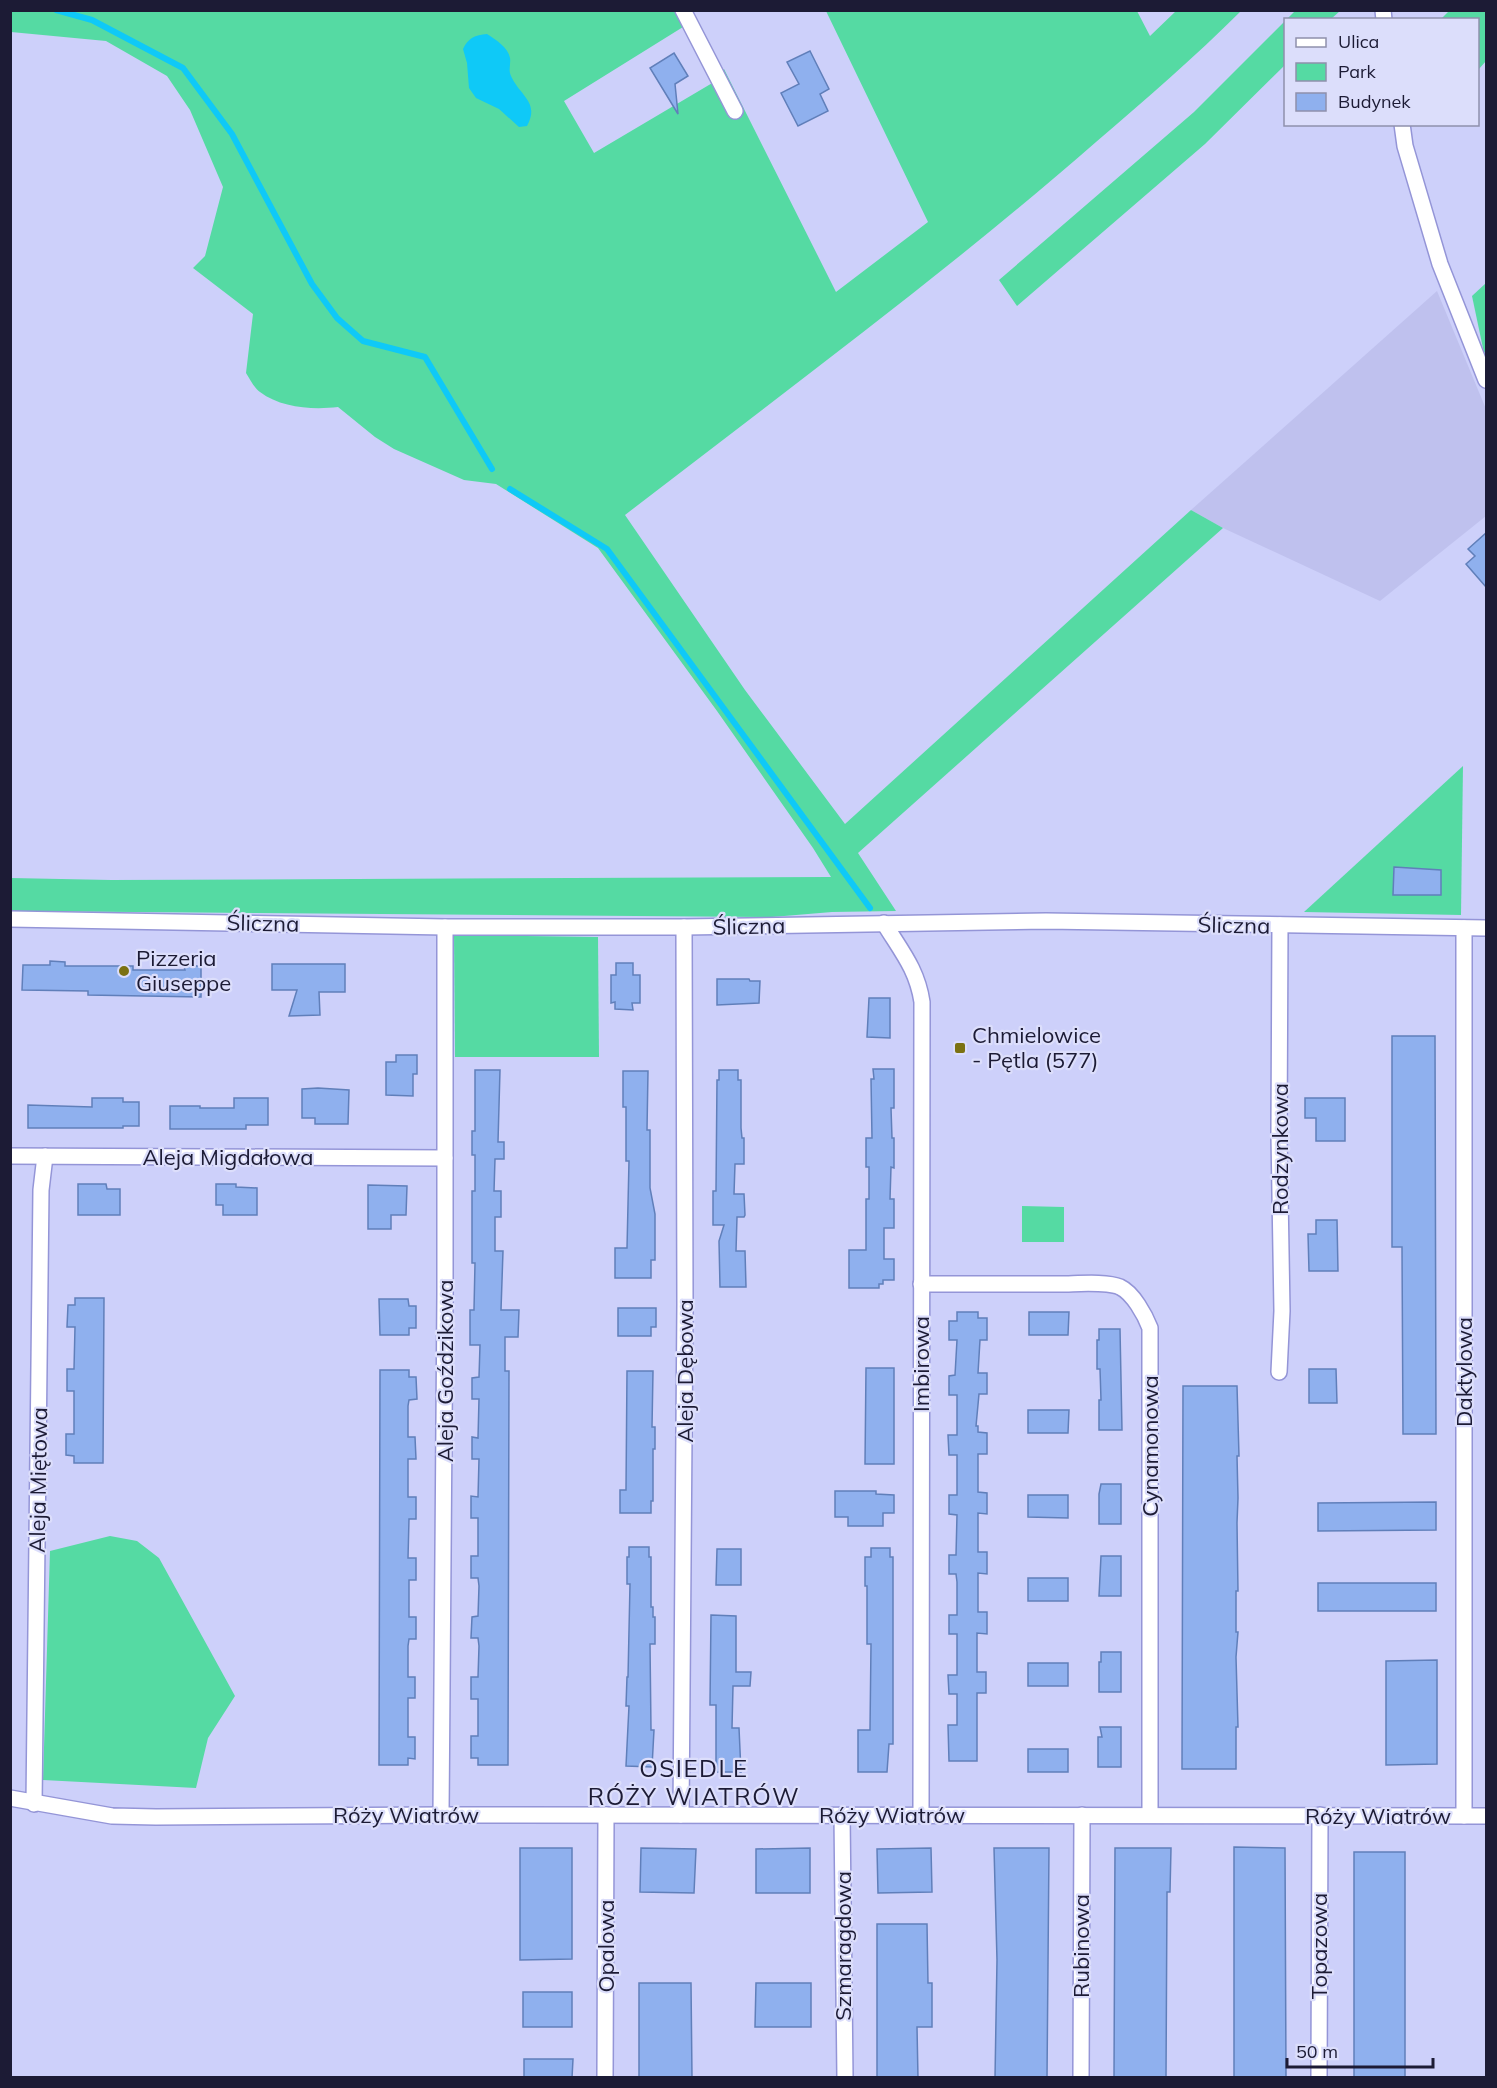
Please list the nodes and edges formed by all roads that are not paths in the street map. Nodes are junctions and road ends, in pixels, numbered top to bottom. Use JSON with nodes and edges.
{"nodes":[{"id":1,"x":683,"y":10,"type":"edge"},
{"id":2,"x":735,"y":111,"type":"dead end"},
{"id":3,"x":1402,"y":126,"type":"edge"},
{"id":4,"x":1486,"y":380,"type":"edge"},
{"id":5,"x":10,"y":919,"type":"edge"},
{"id":6,"x":884,"y":923,"type":"junction"},
{"id":7,"x":1280,"y":926,"type":"junction"},
{"id":8,"x":445,"y":927,"type":"junction"},
{"id":9,"x":684,"y":927,"type":"junction"},
{"id":10,"x":1464,"y":928,"type":"junction"},
{"id":11,"x":1486,"y":928,"type":"edge"},
{"id":12,"x":10,"y":1156,"type":"edge"},
{"id":13,"x":45,"y":1156,"type":"junction"},
{"id":14,"x":445,"y":1158,"type":"junction"},
{"id":15,"x":921,"y":1284,"type":"junction"},
{"id":16,"x":1279,"y":1372,"type":"dead end"},
{"id":17,"x":10,"y":1798,"type":"edge"},
{"id":18,"x":34,"y":1804,"type":"junction"},
{"id":19,"x":441,"y":1815,"type":"junction"},
{"id":20,"x":606,"y":1815,"type":"junction"},
{"id":21,"x":681,"y":1815,"type":"junction"},
{"id":22,"x":842,"y":1815,"type":"junction"},
{"id":23,"x":921,"y":1815,"type":"junction"},
{"id":24,"x":1082,"y":1815,"type":"junction"},
{"id":25,"x":1150,"y":1815,"type":"junction"},
{"id":26,"x":1320,"y":1815,"type":"junction"},
{"id":27,"x":1464,"y":1816,"type":"junction"},
{"id":28,"x":1486,"y":1816,"type":"edge"},
{"id":29,"x":605,"y":2078,"type":"edge"},
{"id":30,"x":845,"y":2078,"type":"edge"},
{"id":31,"x":1081,"y":2078,"type":"edge"},
{"id":32,"x":1319,"y":2078,"type":"edge"}],
"edges":[{"from":1,"to":2,"type":"street"},
{"from":3,"to":4,"type":"street"},
{"from":5,"to":8,"type":"street","name":"Śliczna"},
{"from":6,"to":7,"type":"street","name":"Śliczna"},
{"from":6,"to":9,"type":"street","name":"Śliczna"},
{"from":6,"to":15,"type":"street","name":"Imbirowa"},
{"from":7,"to":10,"type":"street","name":"Śliczna"},
{"from":7,"to":16,"type":"street","name":"Rodzynkowa"},
{"from":8,"to":9,"type":"street","name":"Śliczna"},
{"from":8,"to":14,"type":"street","name":"Aleja Goździkowa"},
{"from":9,"to":21,"type":"street","name":"Aleja Dębowa"},
{"from":10,"to":11,"type":"street","name":"Śliczna"},
{"from":10,"to":27,"type":"street","name":"Daktylowa"},
{"from":12,"to":13,"type":"street","name":"Aleja Migdałowa"},
{"from":13,"to":14,"type":"street","name":"Aleja Migdałowa"},
{"from":13,"to":18,"type":"street","name":"Aleja Miętowa"},
{"from":14,"to":19,"type":"street","name":"Aleja Goździkowa"},
{"from":15,"to":23,"type":"street","name":"Imbirowa"},
{"from":15,"to":25,"type":"street","name":"Cynamonowa"},
{"from":17,"to":18,"type":"street","name":"Róży Wiatrów"},
{"from":18,"to":19,"type":"street","name":"Róży Wiatrów"},
{"from":19,"to":20,"type":"street","name":"Róży Wiatrów"},
{"from":20,"to":21,"type":"street","name":"Róży Wiatrów"},
{"from":20,"to":29,"type":"street","name":"Opalowa"},
{"from":21,"to":22,"type":"street","name":"Róży Wiatrów"},
{"from":22,"to":23,"type":"street","name":"Róży Wiatrów"},
{"from":22,"to":30,"type":"street","name":"Szmaragdowa"},
{"from":23,"to":24,"type":"street","name":"Róży Wiatrów"},
{"from":24,"to":25,"type":"street","name":"Róży Wiatrów"},
{"from":24,"to":31,"type":"street","name":"Rubinowa"},
{"from":25,"to":26,"type":"street","name":"Róży Wiatrów"},
{"from":26,"to":27,"type":"street","name":"Róży Wiatrów"},
{"from":26,"to":32,"type":"street","name":"Topazowa"},
{"from":27,"to":28,"type":"street","name":"Róży Wiatrów"}]}
